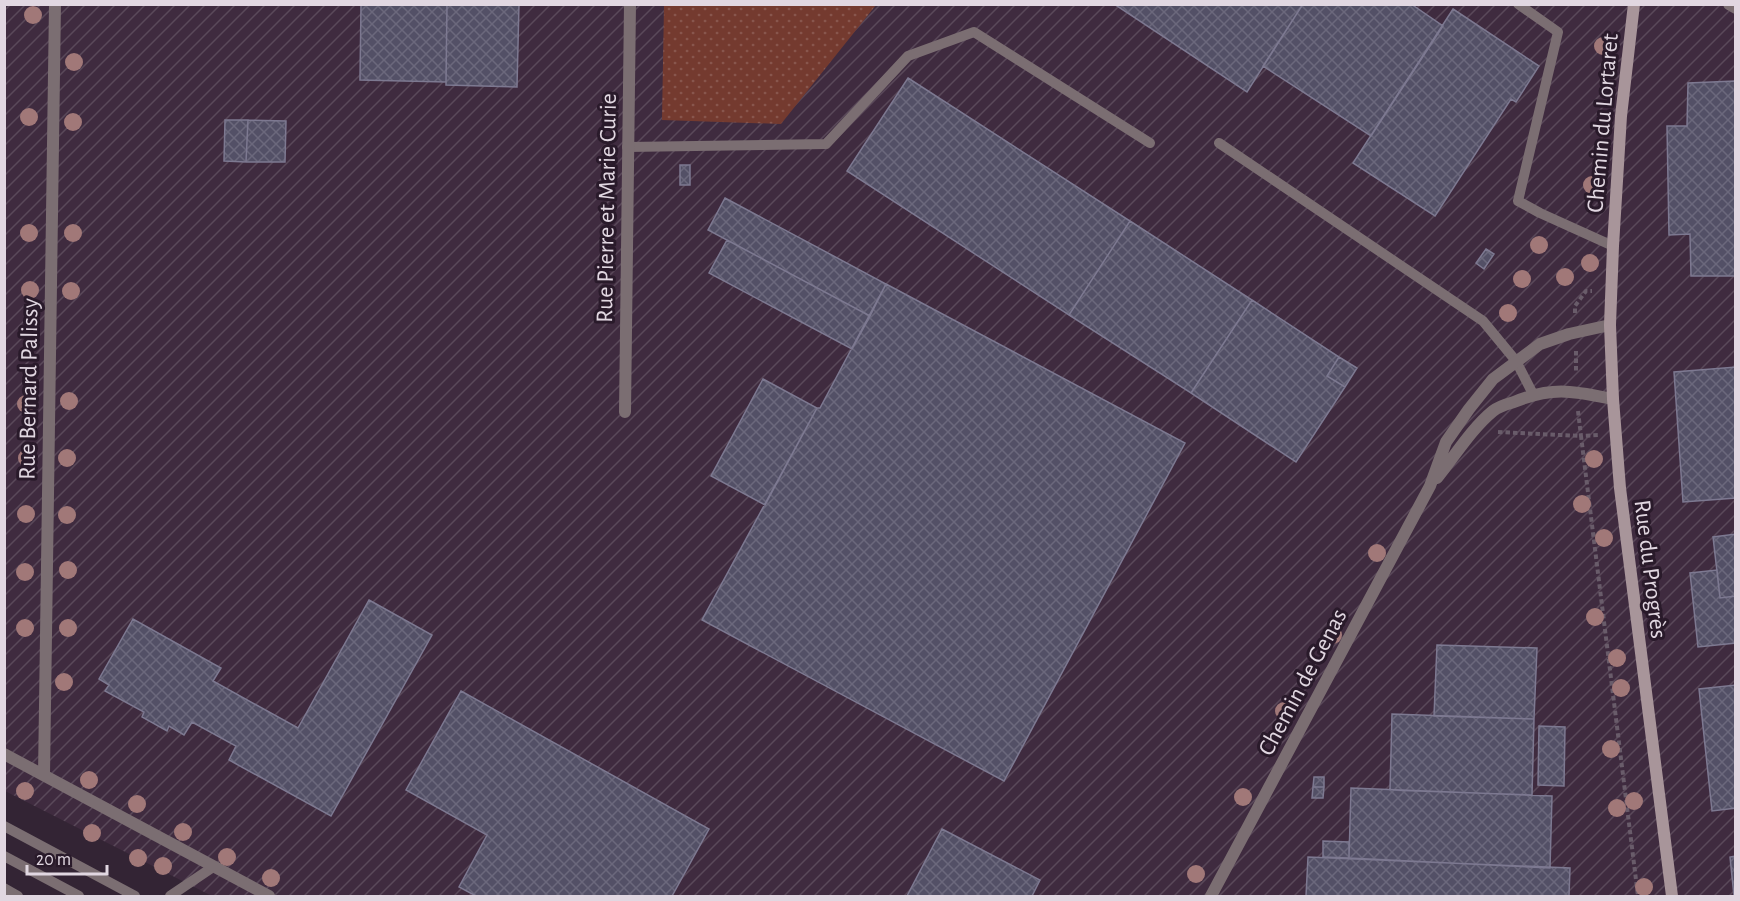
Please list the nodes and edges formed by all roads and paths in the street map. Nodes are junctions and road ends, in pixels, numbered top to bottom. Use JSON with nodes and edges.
{"nodes":[{"id":1,"x":55,"y":4,"type":"edge"},
{"id":2,"x":630,"y":4,"type":"edge"},
{"id":3,"x":1518,"y":4,"type":"edge"},
{"id":4,"x":1634,"y":4,"type":"edge"},
{"id":5,"x":1730,"y":4,"type":"edge"},
{"id":6,"x":1736,"y":8,"type":"edge"},
{"id":7,"x":1150,"y":142,"type":"dead end"},
{"id":8,"x":1219,"y":143,"type":"dead end"},
{"id":9,"x":627,"y":147,"type":"junction"},
{"id":10,"x":1613,"y":246,"type":"junction"},
{"id":11,"x":1611,"y":291,"type":"junction"},
{"id":12,"x":1610,"y":325,"type":"junction"},
{"id":13,"x":1575,"y":332,"type":"junction"},
{"id":14,"x":1516,"y":361,"type":"junction"},
{"id":15,"x":1576,"y":391,"type":"junction"},
{"id":16,"x":1533,"y":394,"type":"junction"},
{"id":17,"x":1613,"y":399,"type":"junction"},
{"id":18,"x":625,"y":412,"type":"dead end"},
{"id":19,"x":1473,"y":430,"type":"junction"},
{"id":20,"x":1616,"y":433,"type":"junction"},
{"id":21,"x":1581,"y":436,"type":"junction"},
{"id":22,"x":1430,"y":486,"type":"junction"},
{"id":23,"x":4,"y":754,"type":"edge"},
{"id":24,"x":44,"y":774,"type":"junction"},
{"id":25,"x":4,"y":826,"type":"edge"},
{"id":26,"x":4,"y":856,"type":"edge"},
{"id":27,"x":213,"y":867,"type":"junction"},
{"id":28,"x":4,"y":888,"type":"edge"},
{"id":29,"x":18,"y":897,"type":"edge"},
{"id":30,"x":79,"y":897,"type":"edge"},
{"id":31,"x":135,"y":897,"type":"edge"},
{"id":32,"x":170,"y":897,"type":"edge"},
{"id":33,"x":269,"y":897,"type":"edge"},
{"id":34,"x":1211,"y":897,"type":"edge"},
{"id":35,"x":1638,"y":897,"type":"edge"},
{"id":36,"x":1672,"y":897,"type":"edge"}],
"edges":[{"from":1,"to":24,"type":"street","name":"Rue Bernard Palissy"},
{"from":2,"to":9,"type":"street","name":"Rue Pierre et Marie Curie"},
{"from":3,"to":10,"type":"lane"},
{"from":4,"to":10,"type":"main road","name":"Chemin du Lortaret"},
{"from":5,"to":6,"type":"street"},
{"from":7,"to":9,"type":"lane"},
{"from":8,"to":14,"type":"lane"},
{"from":9,"to":18,"type":"street","name":"Rue Pierre et Marie Curie"},
{"from":10,"to":11,"type":"main road","name":"Rue du Progrès"},
{"from":11,"to":12,"type":"main road","name":"Rue du Progrès"},
{"from":11,"to":13,"type":"path"},
{"from":12,"to":13,"type":"street","name":"Chemin de Genas"},
{"from":12,"to":17,"type":"main road","name":"Rue du Progrès"},
{"from":13,"to":14,"type":"street","name":"Chemin de Genas"},
{"from":13,"to":15,"type":"path"},
{"from":14,"to":16,"type":"lane"},
{"from":14,"to":22,"type":"street","name":"Chemin de Genas"},
{"from":15,"to":16,"type":"street","name":"Chemin de Genas"},
{"from":15,"to":17,"type":"street","name":"Chemin de Genas"},
{"from":15,"to":21,"type":"path"},
{"from":16,"to":19,"type":"street","name":"Chemin de Genas"},
{"from":17,"to":20,"type":"main road","name":"Rue du Progrès"},
{"from":19,"to":21,"type":"path"},
{"from":19,"to":22,"type":"street","name":"Chemin de Genas"},
{"from":20,"to":21,"type":"path"},
{"from":20,"to":36,"type":"main road","name":"Rue du Progrès"},
{"from":21,"to":35,"type":"path"},
{"from":22,"to":34,"type":"street","name":"Chemin de Genas"},
{"from":23,"to":24,"type":"street"},
{"from":24,"to":27,"type":"street"},
{"from":25,"to":31,"type":"lane"},
{"from":26,"to":30,"type":"lane"},
{"from":27,"to":32,"type":"lane"},
{"from":27,"to":33,"type":"street"},
{"from":28,"to":29,"type":"lane"}]}
